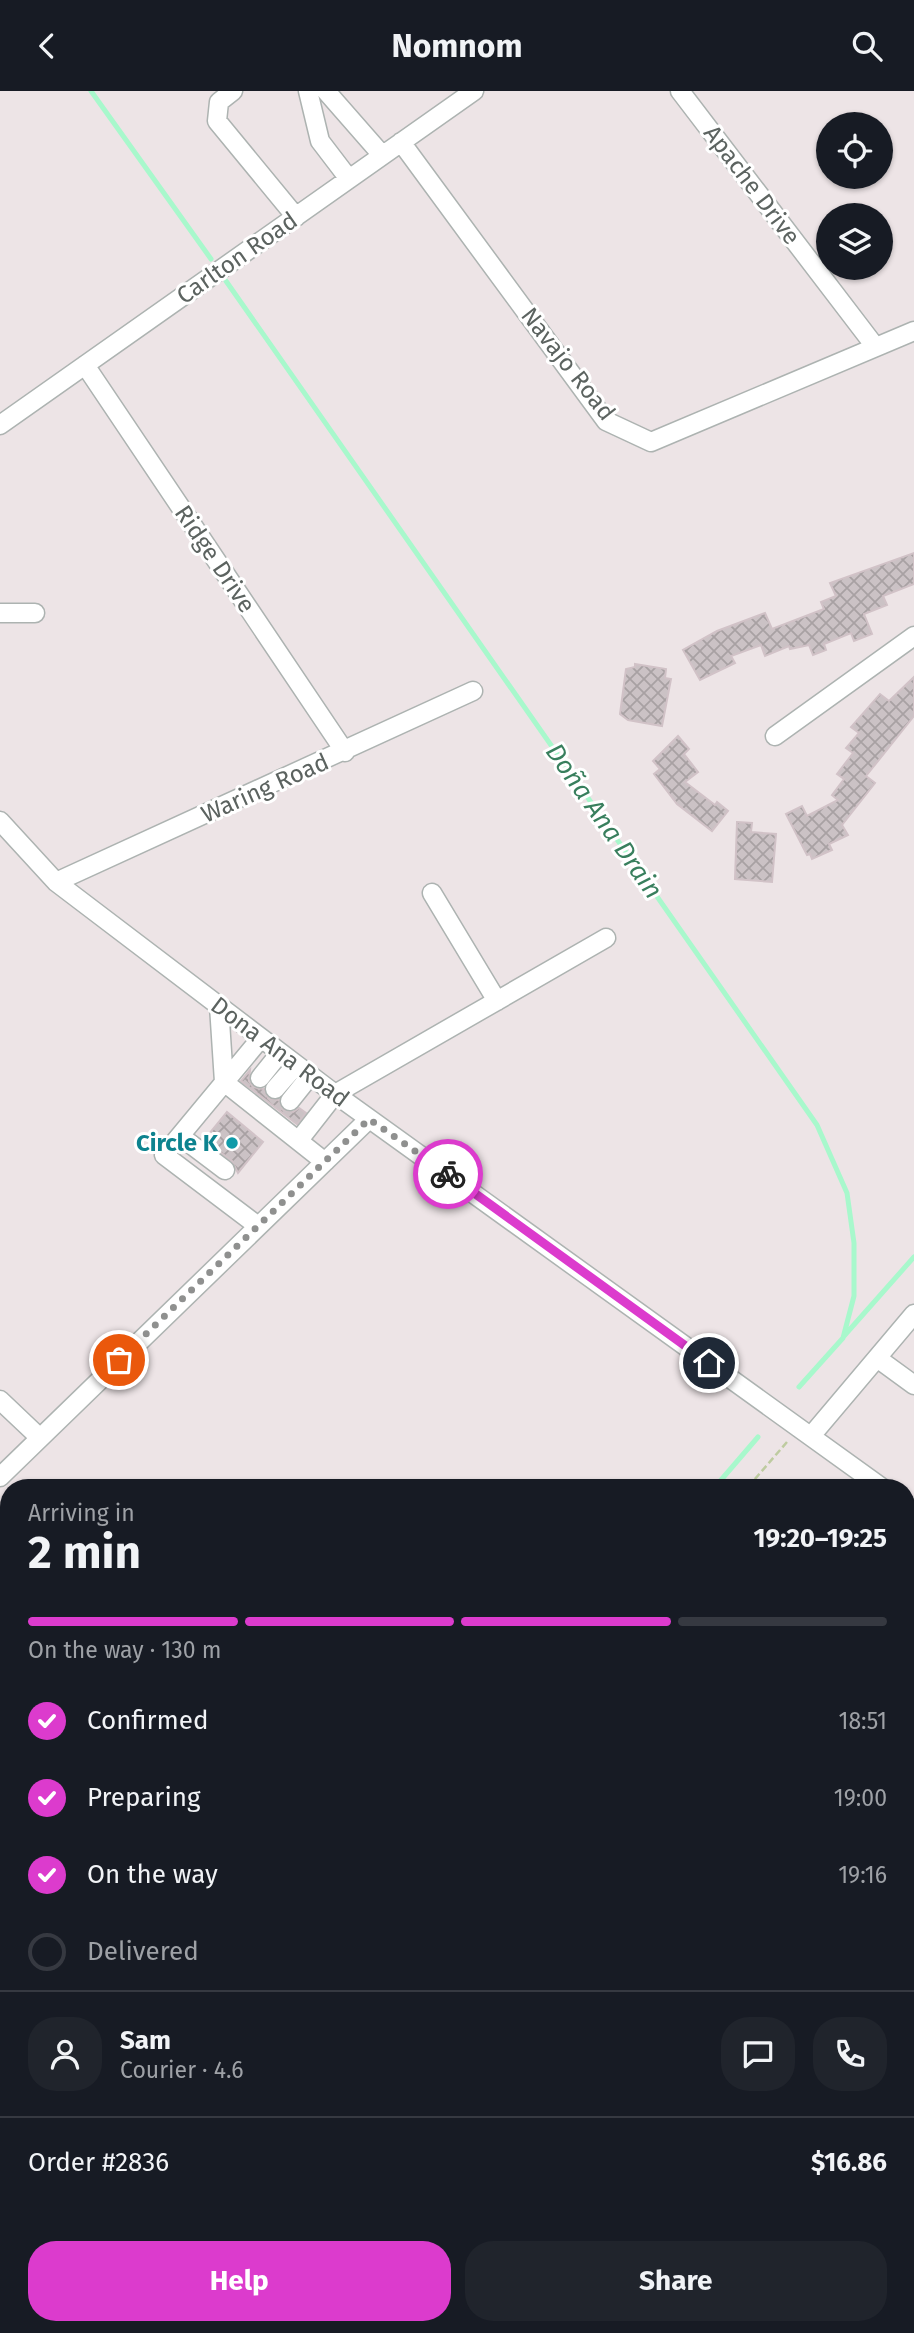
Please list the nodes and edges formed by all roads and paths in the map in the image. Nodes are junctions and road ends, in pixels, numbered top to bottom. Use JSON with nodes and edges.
{"nodes":[{"id":1,"x":233,"y":91,"type":"edge"},
{"id":2,"x":308,"y":91,"type":"edge"},
{"id":3,"x":326,"y":91,"type":"edge"},
{"id":4,"x":474,"y":91,"type":"edge"},
{"id":5,"x":680,"y":91,"type":"edge"},
{"id":6,"x":401,"y":142,"type":"junction"},
{"id":7,"x":382,"y":155,"type":"junction"},
{"id":8,"x":349,"y":179,"type":"junction"},
{"id":9,"x":296,"y":217,"type":"junction"},
{"id":10,"x":914,"y":331,"type":"edge"},
{"id":11,"x":874,"y":345,"type":"junction"},
{"id":12,"x":85,"y":365,"type":"junction"},
{"id":13,"x":0,"y":425,"type":"edge"},
{"id":14,"x":0,"y":613,"type":"edge"},
{"id":15,"x":35,"y":613,"type":"dead end"},
{"id":16,"x":914,"y":636,"type":"edge"},
{"id":17,"x":473,"y":691,"type":"dead end"},
{"id":18,"x":775,"y":736,"type":"dead end"},
{"id":19,"x":345,"y":752,"type":"junction"},
{"id":20,"x":0,"y":821,"type":"edge"},
{"id":21,"x":56,"y":882,"type":"junction"},
{"id":22,"x":432,"y":893,"type":"dead end"},
{"id":23,"x":606,"y":938,"type":"dead end"},
{"id":24,"x":497,"y":1001,"type":"junction"},
{"id":25,"x":219,"y":1006,"type":"junction"},
{"id":26,"x":261,"y":1038,"type":"junction"},
{"id":27,"x":281,"y":1053,"type":"junction"},
{"id":28,"x":303,"y":1070,"type":"junction"},
{"id":29,"x":224,"y":1082,"type":"junction"},
{"id":30,"x":252,"y":1088,"type":"junction"},
{"id":31,"x":335,"y":1094,"type":"junction"},
{"id":32,"x":267,"y":1099,"type":"junction"},
{"id":33,"x":282,"y":1111,"type":"junction"},
{"id":34,"x":369,"y":1119,"type":"junction"},
{"id":35,"x":180,"y":1136,"type":"junction"},
{"id":36,"x":299,"y":1140,"type":"junction"},
{"id":37,"x":325,"y":1161,"type":"junction"},
{"id":38,"x":225,"y":1170,"type":"dead end"},
{"id":39,"x":258,"y":1226,"type":"junction"},
{"id":40,"x":914,"y":1314,"type":"edge"},
{"id":41,"x":877,"y":1358,"type":"junction"},
{"id":42,"x":914,"y":1385,"type":"edge"},
{"id":43,"x":0,"y":1401,"type":"edge"},
{"id":44,"x":805,"y":1432,"type":"junction"},
{"id":45,"x":39,"y":1437,"type":"junction"},
{"id":46,"x":0,"y":1477,"type":"edge"},
{"id":47,"x":756,"y":1479,"type":"edge"},
{"id":48,"x":870,"y":1479,"type":"edge"}],
"edges":[{"from":1,"to":9,"type":"street"},
{"from":2,"to":8,"type":"street"},
{"from":3,"to":7,"type":"street"},
{"from":4,"to":6,"type":"street","name":"Carlton Road"},
{"from":5,"to":11,"type":"street","name":"Apache Drive"},
{"from":6,"to":7,"type":"street","name":"Carlton Road"},
{"from":6,"to":11,"type":"street","name":"Navajo Road"},
{"from":7,"to":8,"type":"street","name":"Carlton Road"},
{"from":8,"to":9,"type":"street","name":"Carlton Road"},
{"from":9,"to":12,"type":"street","name":"Carlton Road"},
{"from":10,"to":11,"type":"street","name":"Navajo Road"},
{"from":12,"to":13,"type":"street","name":"Carlton Road"},
{"from":12,"to":19,"type":"street","name":"Ridge Drive"},
{"from":14,"to":15,"type":"street"},
{"from":16,"to":18,"type":"street"},
{"from":17,"to":19,"type":"street","name":"Waring Road"},
{"from":19,"to":21,"type":"street","name":"Waring Road"},
{"from":20,"to":21,"type":"street","name":"Dona Ana Road"},
{"from":21,"to":25,"type":"street","name":"Dona Ana Road"},
{"from":22,"to":24,"type":"street"},
{"from":23,"to":24,"type":"street"},
{"from":24,"to":31,"type":"street"},
{"from":25,"to":26,"type":"street","name":"Dona Ana Road"},
{"from":25,"to":29,"type":"street"},
{"from":26,"to":27,"type":"street","name":"Dona Ana Road"},
{"from":26,"to":29,"type":"street"},
{"from":27,"to":28,"type":"street","name":"Dona Ana Road"},
{"from":27,"to":30,"type":"street"},
{"from":28,"to":31,"type":"street","name":"Dona Ana Road"},
{"from":28,"to":32,"type":"street"},
{"from":28,"to":33,"type":"street"},
{"from":29,"to":30,"type":"street"},
{"from":29,"to":35,"type":"street"},
{"from":30,"to":32,"type":"street"},
{"from":31,"to":34,"type":"street","name":"Dona Ana Road"},
{"from":31,"to":36,"type":"street"},
{"from":32,"to":33,"type":"street"},
{"from":33,"to":36,"type":"street"},
{"from":34,"to":37,"type":"street"},
{"from":34,"to":44,"type":"street","name":"Dona Ana Road"},
{"from":35,"to":38,"type":"street"},
{"from":35,"to":39,"type":"street"},
{"from":36,"to":37,"type":"street"},
{"from":37,"to":39,"type":"street"},
{"from":39,"to":45,"type":"street"},
{"from":40,"to":41,"type":"street"},
{"from":41,"to":42,"type":"street"},
{"from":41,"to":44,"type":"street"},
{"from":43,"to":45,"type":"street"},
{"from":44,"to":47,"type":"path"},
{"from":44,"to":48,"type":"street","name":"Dona Ana Road"},
{"from":45,"to":46,"type":"street"}]}
